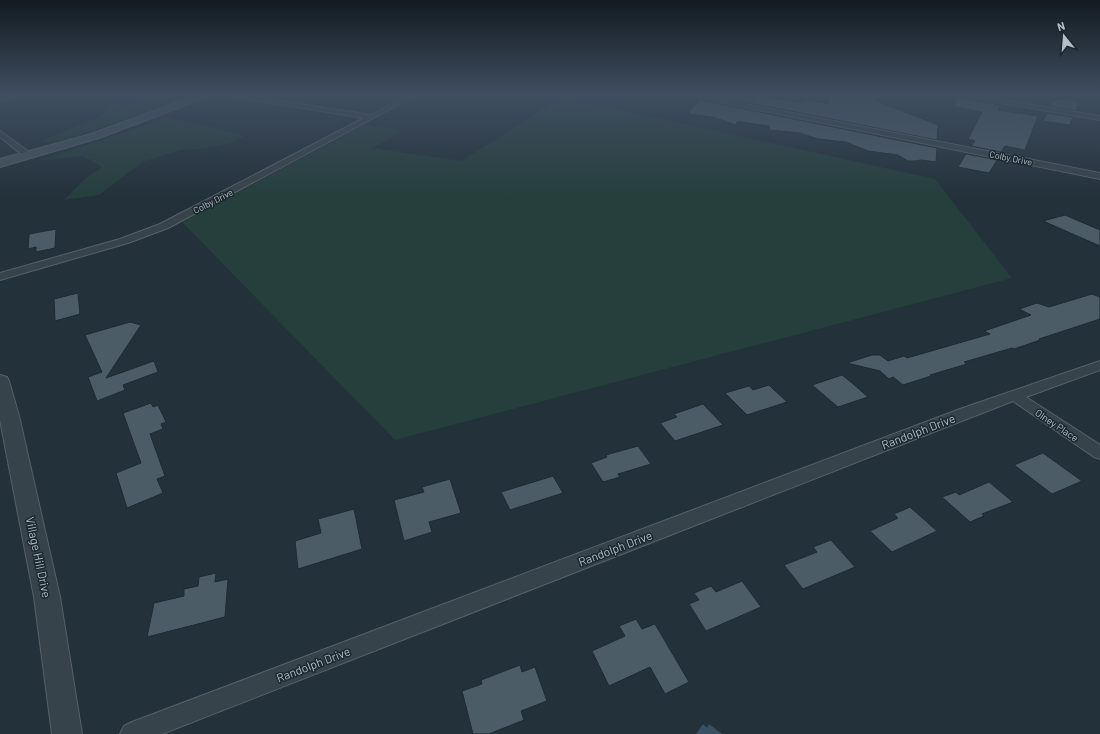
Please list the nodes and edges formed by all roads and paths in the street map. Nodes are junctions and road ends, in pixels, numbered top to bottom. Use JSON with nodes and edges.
{"nodes":[{"id":1,"x":114,"y":129,"type":"edge"},
{"id":2,"x":349,"y":129,"type":"edge"},
{"id":3,"x":860,"y":129,"type":"edge"},
{"id":4,"x":0,"y":133,"type":"edge"},
{"id":5,"x":29,"y":156,"type":"junction"},
{"id":6,"x":0,"y":163,"type":"edge"},
{"id":7,"x":1100,"y":176,"type":"edge"},
{"id":8,"x":0,"y":277,"type":"edge"},
{"id":9,"x":1100,"y":365,"type":"edge"},
{"id":10,"x":0,"y":381,"type":"edge"},
{"id":11,"x":1015,"y":396,"type":"junction"},
{"id":12,"x":1100,"y":453,"type":"edge"},
{"id":13,"x":67,"y":734,"type":"edge"},
{"id":14,"x":132,"y":734,"type":"edge"}],
"edges":[{"from":1,"to":5,"type":"main road"},
{"from":2,"to":8,"type":"street","name":"Colby Drive"},
{"from":3,"to":7,"type":"street","name":"Colby Drive"},
{"from":4,"to":5,"type":"street"},
{"from":5,"to":6,"type":"main road"},
{"from":9,"to":11,"type":"street","name":"Randolph Drive"},
{"from":10,"to":13,"type":"street","name":"Village Hill Drive"},
{"from":11,"to":12,"type":"street","name":"Olney Place"},
{"from":11,"to":14,"type":"street","name":"Randolph Drive"}]}
